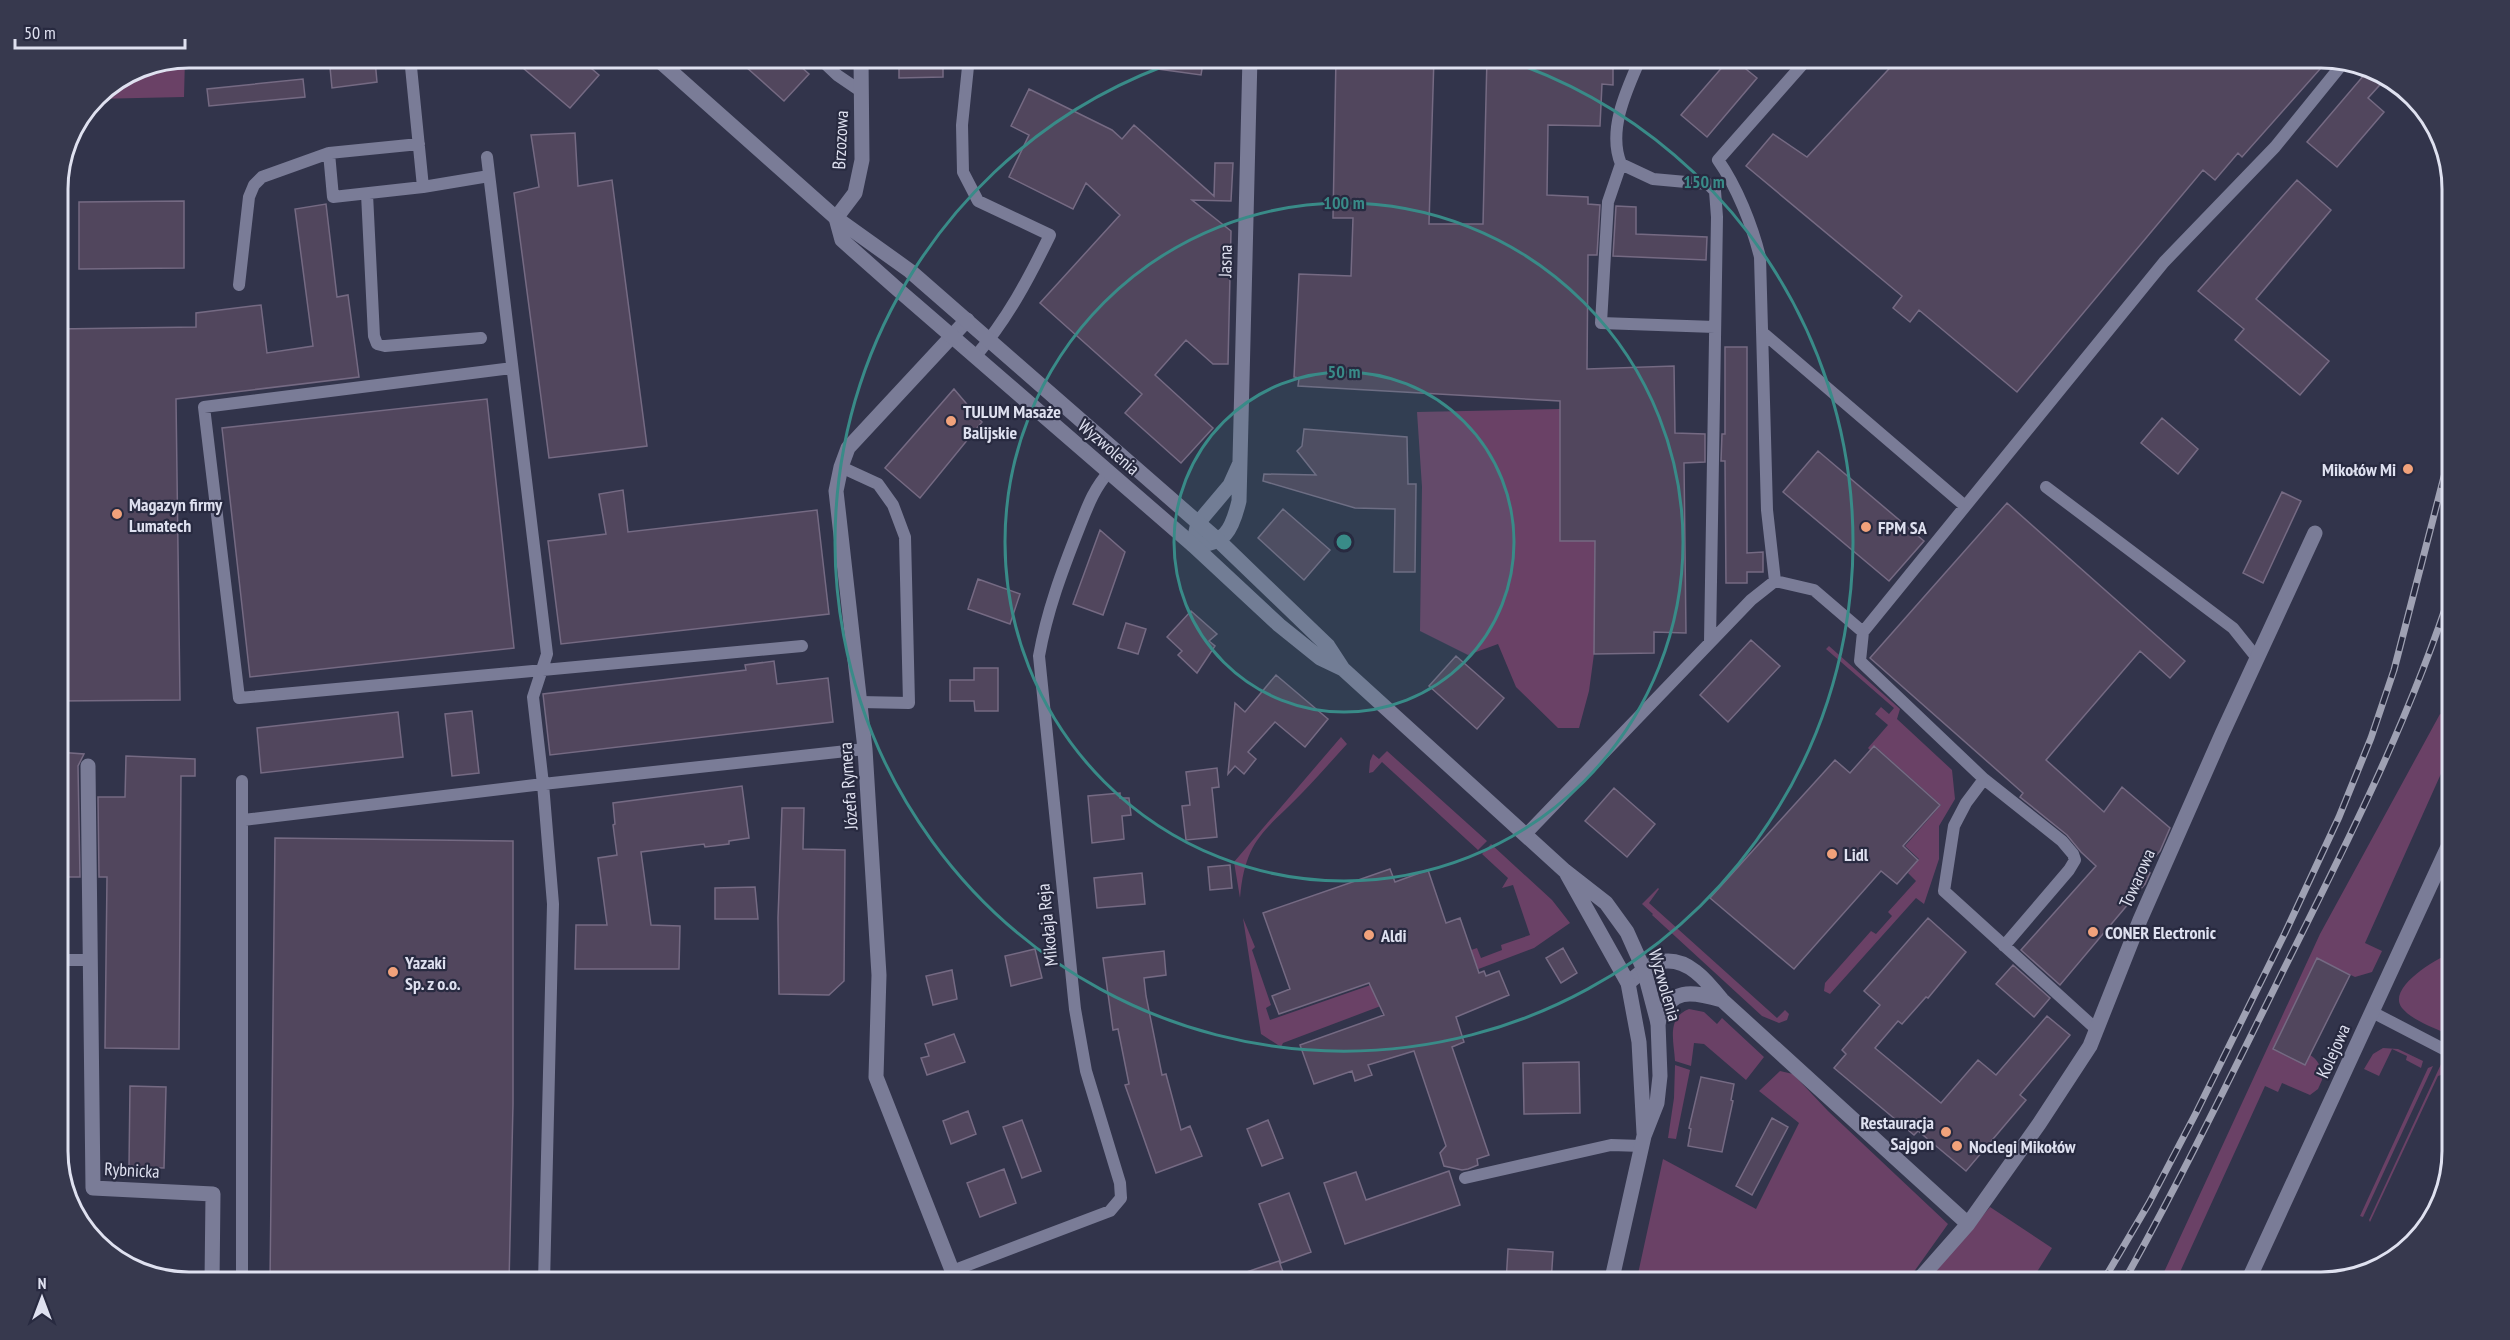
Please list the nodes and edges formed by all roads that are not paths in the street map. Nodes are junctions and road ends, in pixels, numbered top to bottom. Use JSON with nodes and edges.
{"nodes":[{"id":1,"x":411,"y":68,"type":"edge"},
{"id":2,"x":667,"y":68,"type":"edge"},
{"id":3,"x":830,"y":68,"type":"edge"},
{"id":4,"x":861,"y":68,"type":"edge"},
{"id":5,"x":968,"y":68,"type":"edge"},
{"id":6,"x":1250,"y":68,"type":"edge"},
{"id":7,"x":1636,"y":68,"type":"edge"},
{"id":8,"x":1799,"y":68,"type":"edge"},
{"id":9,"x":2338,"y":69,"type":"edge"},
{"id":10,"x":862,"y":92,"type":"junction"},
{"id":11,"x":419,"y":144,"type":"junction"},
{"id":12,"x":329,"y":153,"type":"junction"},
{"id":13,"x":487,"y":157,"type":"dead end"},
{"id":14,"x":1621,"y":164,"type":"junction"},
{"id":15,"x":489,"y":176,"type":"junction"},
{"id":16,"x":423,"y":187,"type":"junction"},
{"id":17,"x":367,"y":194,"type":"junction"},
{"id":18,"x":836,"y":218,"type":"junction"},
{"id":19,"x":239,"y":285,"type":"dead end"},
{"id":20,"x":967,"y":320,"type":"junction"},
{"id":21,"x":1715,"y":327,"type":"junction"},
{"id":22,"x":1762,"y":332,"type":"junction"},
{"id":23,"x":952,"y":336,"type":"junction"},
{"id":24,"x":481,"y":338,"type":"dead end"},
{"id":25,"x":990,"y":340,"type":"junction"},
{"id":26,"x":975,"y":357,"type":"junction"},
{"id":27,"x":512,"y":368,"type":"junction"},
{"id":28,"x":1239,"y":465,"type":"junction"},
{"id":29,"x":841,"y":467,"type":"junction"},
{"id":30,"x":1109,"y":472,"type":"junction"},
{"id":31,"x":2046,"y":488,"type":"dead end"},
{"id":32,"x":1965,"y":506,"type":"junction"},
{"id":33,"x":1198,"y":523,"type":"junction"},
{"id":34,"x":2315,"y":533,"type":"dead end"},
{"id":35,"x":1219,"y":541,"type":"junction"},
{"id":36,"x":1193,"y":545,"type":"junction"},
{"id":37,"x":1775,"y":581,"type":"junction"},
{"id":38,"x":1863,"y":632,"type":"junction"},
{"id":39,"x":1710,"y":642,"type":"junction"},
{"id":40,"x":802,"y":646,"type":"dead end"},
{"id":41,"x":2257,"y":658,"type":"junction"},
{"id":42,"x":1343,"y":669,"type":"junction"},
{"id":43,"x":541,"y":670,"type":"junction"},
{"id":44,"x":860,"y":702,"type":"junction"},
{"id":45,"x":866,"y":749,"type":"junction"},
{"id":46,"x":88,"y":766,"type":"dead end"},
{"id":47,"x":1984,"y":779,"type":"junction"},
{"id":48,"x":242,"y":781,"type":"dead end"},
{"id":49,"x":543,"y":784,"type":"junction"},
{"id":50,"x":243,"y":820,"type":"junction"},
{"id":51,"x":1526,"y":834,"type":"junction"},
{"id":52,"x":2442,"y":860,"type":"edge"},
{"id":53,"x":1565,"y":870,"type":"junction"},
{"id":54,"x":2004,"y":946,"type":"junction"},
{"id":55,"x":68,"y":960,"type":"edge"},
{"id":56,"x":91,"y":960,"type":"junction"},
{"id":57,"x":1644,"y":970,"type":"junction"},
{"id":58,"x":1628,"y":983,"type":"junction"},
{"id":59,"x":1722,"y":1000,"type":"junction"},
{"id":60,"x":2372,"y":1012,"type":"junction"},
{"id":61,"x":1658,"y":1023,"type":"junction"},
{"id":62,"x":2096,"y":1029,"type":"junction"},
{"id":63,"x":2442,"y":1048,"type":"edge"},
{"id":64,"x":1643,"y":1141,"type":"junction"},
{"id":65,"x":1465,"y":1178,"type":"dead end"},
{"id":66,"x":1968,"y":1224,"type":"junction"},
{"id":67,"x":212,"y":1272,"type":"edge"},
{"id":68,"x":242,"y":1272,"type":"edge"},
{"id":69,"x":544,"y":1272,"type":"edge"},
{"id":70,"x":952,"y":1272,"type":"edge"},
{"id":71,"x":966,"y":1272,"type":"edge"},
{"id":72,"x":1613,"y":1272,"type":"edge"},
{"id":73,"x":1926,"y":1272,"type":"edge"},
{"id":74,"x":2252,"y":1272,"type":"edge"}],
"edges":[{"from":1,"to":11,"type":"lane"},
{"from":2,"to":18,"type":"street","name":"Wyzwolenia"},
{"from":3,"to":10,"type":"lane"},
{"from":4,"to":10,"type":"street","name":"Brzozowa"},
{"from":5,"to":25,"type":"lane"},
{"from":6,"to":28,"type":"street","name":"Jasna"},
{"from":7,"to":14,"type":"lane"},
{"from":8,"to":22,"type":"lane"},
{"from":9,"to":32,"type":"lane"},
{"from":10,"to":18,"type":"street","name":"Brzozowa"},
{"from":11,"to":12,"type":"lane"},
{"from":11,"to":16,"type":"lane"},
{"from":12,"to":17,"type":"lane"},
{"from":12,"to":19,"type":"lane"},
{"from":13,"to":15,"type":"lane"},
{"from":14,"to":21,"type":"lane"},
{"from":14,"to":21,"type":"lane"},
{"from":15,"to":16,"type":"lane"},
{"from":15,"to":27,"type":"lane"},
{"from":16,"to":17,"type":"lane"},
{"from":17,"to":24,"type":"lane"},
{"from":18,"to":20,"type":"street","name":"Wyzwolenia"},
{"from":18,"to":23,"type":"street","name":"Wyzwolenia"},
{"from":20,"to":23,"type":"street","name":"Józefa Rymera"},
{"from":20,"to":25,"type":"street","name":"Wyzwolenia"},
{"from":21,"to":39,"type":"lane"},
{"from":22,"to":32,"type":"lane"},
{"from":22,"to":37,"type":"lane"},
{"from":23,"to":26,"type":"street","name":"Wyzwolenia"},
{"from":23,"to":29,"type":"street","name":"Józefa Rymera"},
{"from":25,"to":26,"type":"lane"},
{"from":25,"to":33,"type":"street","name":"Wyzwolenia"},
{"from":26,"to":30,"type":"street","name":"Wyzwolenia"},
{"from":27,"to":43,"type":"lane"},
{"from":27,"to":43,"type":"lane"},
{"from":28,"to":33,"type":"street","name":"Jasna"},
{"from":28,"to":35,"type":"street","name":"Jasna"},
{"from":29,"to":44,"type":"street","name":"Józefa Rymera"},
{"from":29,"to":44,"type":"lane"},
{"from":30,"to":36,"type":"street","name":"Wyzwolenia"},
{"from":30,"to":71,"type":"lane","name":"Mikołaja Reja"},
{"from":31,"to":41,"type":"lane"},
{"from":32,"to":38,"type":"lane"},
{"from":33,"to":35,"type":"street","name":"Wyzwolenia"},
{"from":33,"to":36,"type":"street","name":"Jasna"},
{"from":34,"to":41,"type":"street","name":"Towarowa"},
{"from":35,"to":36,"type":"street"},
{"from":35,"to":42,"type":"street","name":"Wyzwolenia"},
{"from":36,"to":42,"type":"street","name":"Wyzwolenia"},
{"from":37,"to":38,"type":"lane"},
{"from":37,"to":39,"type":"lane"},
{"from":38,"to":47,"type":"lane"},
{"from":39,"to":51,"type":"lane"},
{"from":40,"to":43,"type":"lane"},
{"from":41,"to":62,"type":"street","name":"Towarowa"},
{"from":42,"to":51,"type":"street","name":"Wyzwolenia"},
{"from":43,"to":49,"type":"lane"},
{"from":44,"to":45,"type":"street","name":"Józefa Rymera"},
{"from":45,"to":49,"type":"lane"},
{"from":45,"to":70,"type":"street","name":"Józefa Rymera"},
{"from":46,"to":56,"type":"street","name":"Rybnicka"},
{"from":47,"to":54,"type":"lane"},
{"from":47,"to":54,"type":"lane"},
{"from":48,"to":50,"type":"lane"},
{"from":49,"to":50,"type":"lane"},
{"from":49,"to":69,"type":"lane"},
{"from":50,"to":68,"type":"lane"},
{"from":51,"to":53,"type":"street","name":"Wyzwolenia"},
{"from":52,"to":60,"type":"street","name":"Kolejowa"},
{"from":53,"to":57,"type":"street","name":"Wyzwolenia"},
{"from":53,"to":58,"type":"street","name":"Wyzwolenia"},
{"from":54,"to":62,"type":"lane"},
{"from":55,"to":56,"type":"lane"},
{"from":56,"to":67,"type":"street","name":"Rybnicka"},
{"from":57,"to":58,"type":"street"},
{"from":57,"to":59,"type":"street"},
{"from":57,"to":61,"type":"street","name":"Wyzwolenia"},
{"from":58,"to":64,"type":"street","name":"Wyzwolenia"},
{"from":59,"to":61,"type":"street"},
{"from":59,"to":66,"type":"street"},
{"from":60,"to":63,"type":"lane"},
{"from":60,"to":74,"type":"street","name":"Kolejowa"},
{"from":61,"to":64,"type":"street","name":"Wyzwolenia"},
{"from":62,"to":66,"type":"street","name":"Towarowa"},
{"from":64,"to":65,"type":"lane"},
{"from":64,"to":72,"type":"street","name":"Wyzwolenia"},
{"from":66,"to":73,"type":"street","name":"Towarowa"}]}
